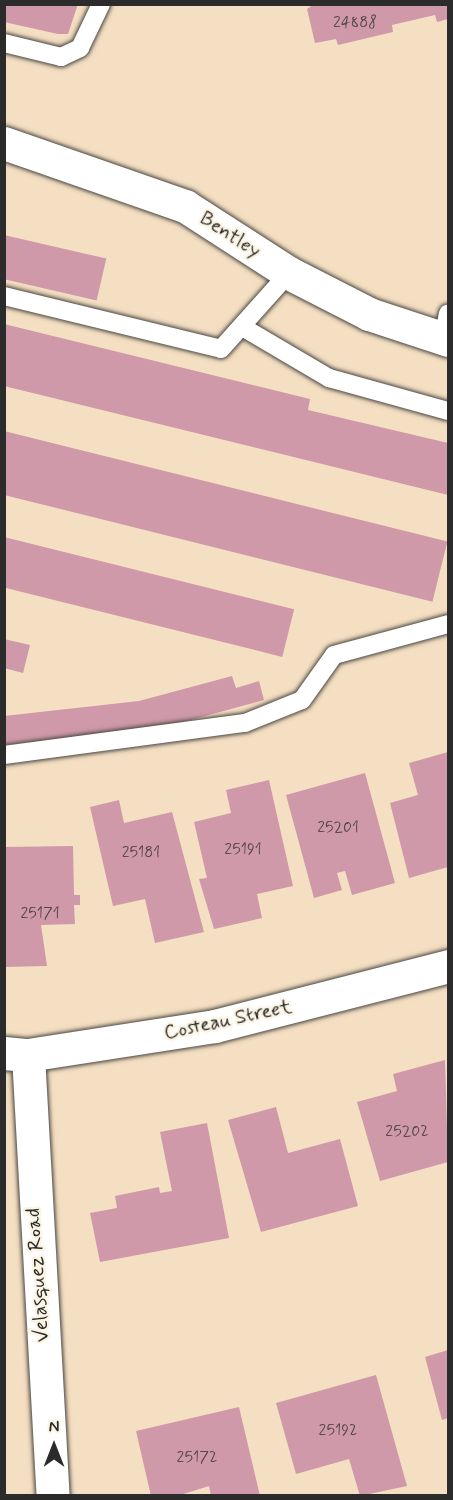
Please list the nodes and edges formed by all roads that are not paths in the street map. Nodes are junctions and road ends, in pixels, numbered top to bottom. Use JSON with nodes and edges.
{"nodes":[{"id":1,"x":102,"y":4,"type":"edge"},
{"id":2,"x":4,"y":43,"type":"edge"},
{"id":3,"x":4,"y":143,"type":"edge"},
{"id":4,"x":289,"y":273,"type":"junction"},
{"id":5,"x":4,"y":296,"type":"edge"},
{"id":6,"x":244,"y":328,"type":"junction"},
{"id":7,"x":447,"y":331,"type":"edge"},
{"id":8,"x":448,"y":411,"type":"edge"},
{"id":9,"x":448,"y":624,"type":"edge"},
{"id":10,"x":4,"y":755,"type":"edge"},
{"id":11,"x":448,"y":966,"type":"edge"},
{"id":12,"x":16,"y":1054,"type":"edge"},
{"id":13,"x":53,"y":1496,"type":"edge"}],
"edges":[{"from":1,"to":2,"type":"lane"},
{"from":3,"to":4,"type":"street","name":"Bentley"},
{"from":4,"to":6,"type":"lane"},
{"from":4,"to":7,"type":"street","name":"Bentley"},
{"from":5,"to":6,"type":"lane"},
{"from":6,"to":8,"type":"lane"},
{"from":9,"to":10,"type":"lane"},
{"from":11,"to":12,"type":"street","name":"Costeau Street"},
{"from":12,"to":13,"type":"street","name":"Velasquez Road"}]}
